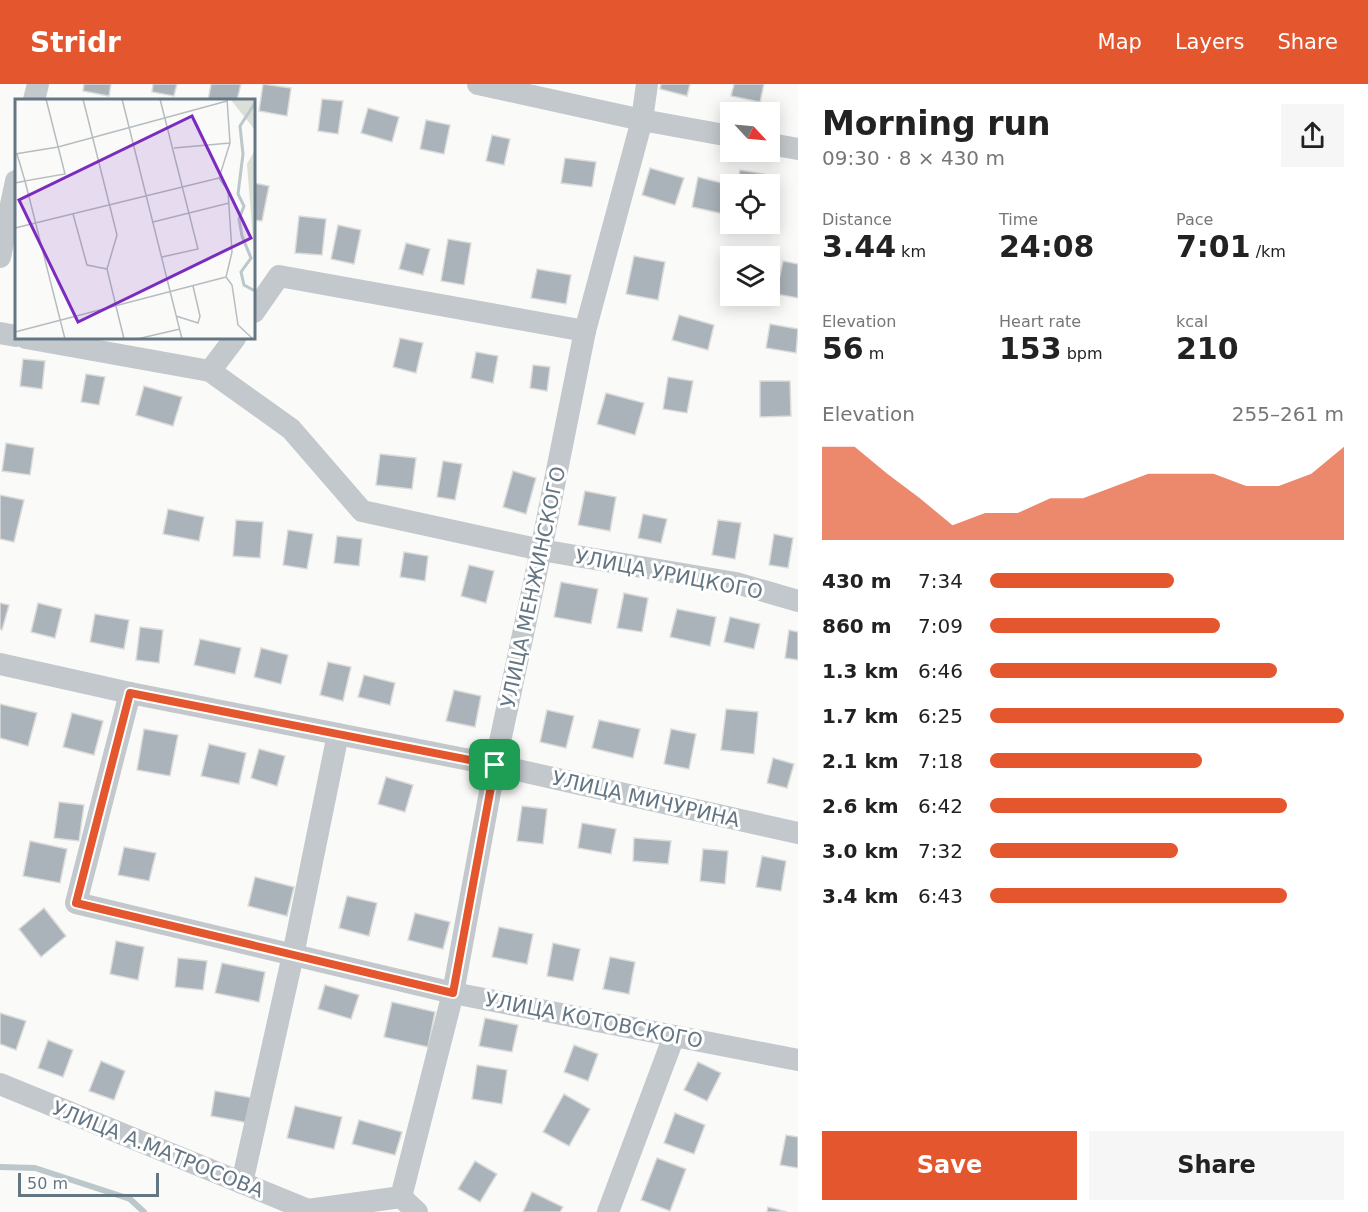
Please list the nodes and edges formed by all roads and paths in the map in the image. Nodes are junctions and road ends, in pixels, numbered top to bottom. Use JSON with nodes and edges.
{"nodes":[{"id":1,"x":38,"y":84,"type":"edge"},
{"id":2,"x":478,"y":84,"type":"edge"},
{"id":3,"x":647,"y":84,"type":"edge"},
{"id":4,"x":34,"y":99,"type":"edge"},
{"id":5,"x":642,"y":120,"type":"junction"},
{"id":6,"x":720,"y":134,"type":"edge"},
{"id":7,"x":780,"y":146,"type":"edge"},
{"id":8,"x":798,"y":149,"type":"edge"},
{"id":9,"x":15,"y":186,"type":"edge"},
{"id":10,"x":0,"y":257,"type":"edge"},
{"id":11,"x":255,"y":311,"type":"edge"},
{"id":12,"x":585,"y":331,"type":"junction"},
{"id":13,"x":0,"y":333,"type":"edge"},
{"id":14,"x":15,"y":336,"type":"edge"},
{"id":15,"x":32,"y":339,"type":"edge"},
{"id":16,"x":234,"y":339,"type":"edge"},
{"id":17,"x":210,"y":371,"type":"junction"},
{"id":18,"x":541,"y":550,"type":"junction"},
{"id":19,"x":798,"y":601,"type":"edge"},
{"id":20,"x":0,"y":664,"type":"edge"},
{"id":21,"x":130,"y":693,"type":"junction"},
{"id":22,"x":338,"y":734,"type":"junction"},
{"id":23,"x":495,"y":765,"type":"junction"},
{"id":24,"x":798,"y":833,"type":"edge"},
{"id":25,"x":293,"y":955,"type":"junction"},
{"id":26,"x":453,"y":993,"type":"junction"},
{"id":27,"x":674,"y":1036,"type":"junction"},
{"id":28,"x":798,"y":1060,"type":"edge"},
{"id":29,"x":0,"y":1084,"type":"edge"},
{"id":30,"x":242,"y":1184,"type":"junction"},
{"id":31,"x":409,"y":1204,"type":"edge"},
{"id":32,"x":608,"y":1212,"type":"edge"}],
"edges":[{"from":1,"to":4,"type":"street"},
{"from":2,"to":5,"type":"street"},
{"from":3,"to":5,"type":"street","name":"УЛИЦА МЕНЖИНСКОГО"},
{"from":5,"to":6,"type":"street"},
{"from":5,"to":12,"type":"street","name":"УЛИЦА МЕНЖИНСКОГО"},
{"from":7,"to":8,"type":"street"},
{"from":9,"to":10,"type":"street"},
{"from":11,"to":12,"type":"street"},
{"from":12,"to":18,"type":"street","name":"УЛИЦА МЕНЖИНСКОГО"},
{"from":13,"to":14,"type":"street"},
{"from":15,"to":17,"type":"street","name":"УЛИЦА УРИЦКОГО"},
{"from":16,"to":17,"type":"street"},
{"from":17,"to":18,"type":"street","name":"УЛИЦА УРИЦКОГО"},
{"from":18,"to":19,"type":"street","name":"УЛИЦА УРИЦКОГО"},
{"from":18,"to":23,"type":"street","name":"УЛИЦА МЕНЖИНСКОГО"},
{"from":20,"to":21,"type":"street","name":"УЛИЦА МИЧУРИНА"},
{"from":21,"to":22,"type":"street","name":"УЛИЦА МИЧУРИНА"},
{"from":21,"to":25,"type":"street","name":"УЛИЦА КОТОВСКОГО"},
{"from":22,"to":23,"type":"street","name":"УЛИЦА МИЧУРИНА"},
{"from":22,"to":25,"type":"street"},
{"from":23,"to":24,"type":"street","name":"УЛИЦА МИЧУРИНА"},
{"from":23,"to":26,"type":"street","name":"УЛИЦА МЕНЖИНСКОГО"},
{"from":25,"to":26,"type":"street","name":"УЛИЦА КОТОВСКОГО"},
{"from":25,"to":30,"type":"street"},
{"from":26,"to":27,"type":"street","name":"УЛИЦА КОТОВСКОГО"},
{"from":26,"to":31,"type":"street","name":"УЛИЦА МЕНЖИНСКОГО"},
{"from":27,"to":28,"type":"street","name":"УЛИЦА КОТОВСКОГО"},
{"from":27,"to":32,"type":"street"},
{"from":29,"to":30,"type":"street","name":"УЛИЦА А.МАТРОСОВА"},
{"from":30,"to":31,"type":"street","name":"УЛИЦА А.МАТРОСОВА"}]}
